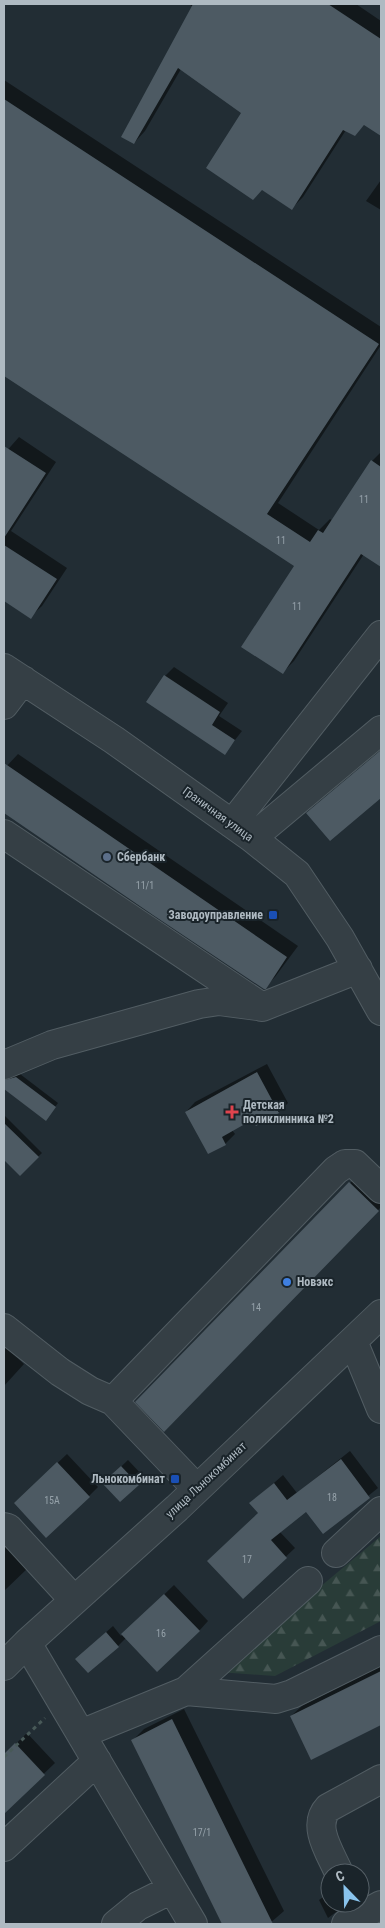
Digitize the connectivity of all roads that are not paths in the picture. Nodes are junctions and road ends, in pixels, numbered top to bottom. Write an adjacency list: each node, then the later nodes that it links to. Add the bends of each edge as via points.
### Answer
1 (381, 635): 5 (street)
2 (13, 674): 3 (street); 5 (street, Граничная улица, via 114,740)
3 (4, 705)
4 (381, 730): 5 (street)
5 (242, 831): 7 (street, Граничная улица, via 297,874)
6 (4, 834): 8 (street)
7 (358, 969): 8 (street); 9 (street, Граничная улица)
8 (262, 1007): 10 (street, via 219,1001 198,1004 52,1045)
9 (381, 1011)
10 (4, 1064)
11 (381, 1189): 15 (street, via 354,1164 345,1164 336,1170)
12 (381, 1314): 14 (street, улица Льнокомбинат)
13 (4, 1328): 15 (street, via 60,1372)
14 (353, 1341): 16 (street); 17 (street, улица Льнокомбинат)
15 (113, 1401): 17 (street)
16 (381, 1409)
17 (197, 1489): 22 (street, улица Льнокомбинат)
18 (381, 1511): 20 (street)
19 (4, 1527): 22 (street)
20 (336, 1553)
21 (308, 1580): 26 (street)
22 (74, 1600): 23 (street, улица Льнокомбинат)
23 (27, 1642): 25 (street, улица Льнокомбинат); 27 (street)
24 (381, 1650): 26 (street, via 276,1699)
25 (4, 1666)
26 (186, 1691): 27 (street)
27 (81, 1734): 28 (street)
28 (97, 1761): 30 (street); 32 (street)
29 (381, 1779): 31 (street, via 322,1813 320,1827)
30 (4, 1847)
31 (335, 1863)
32 (172, 1889): 35 (street, via 138,1906); 36 (street)
33 (381, 1905): 34 (street)
34 (351, 1915)
35 (116, 1924)
36 (193, 1924)

